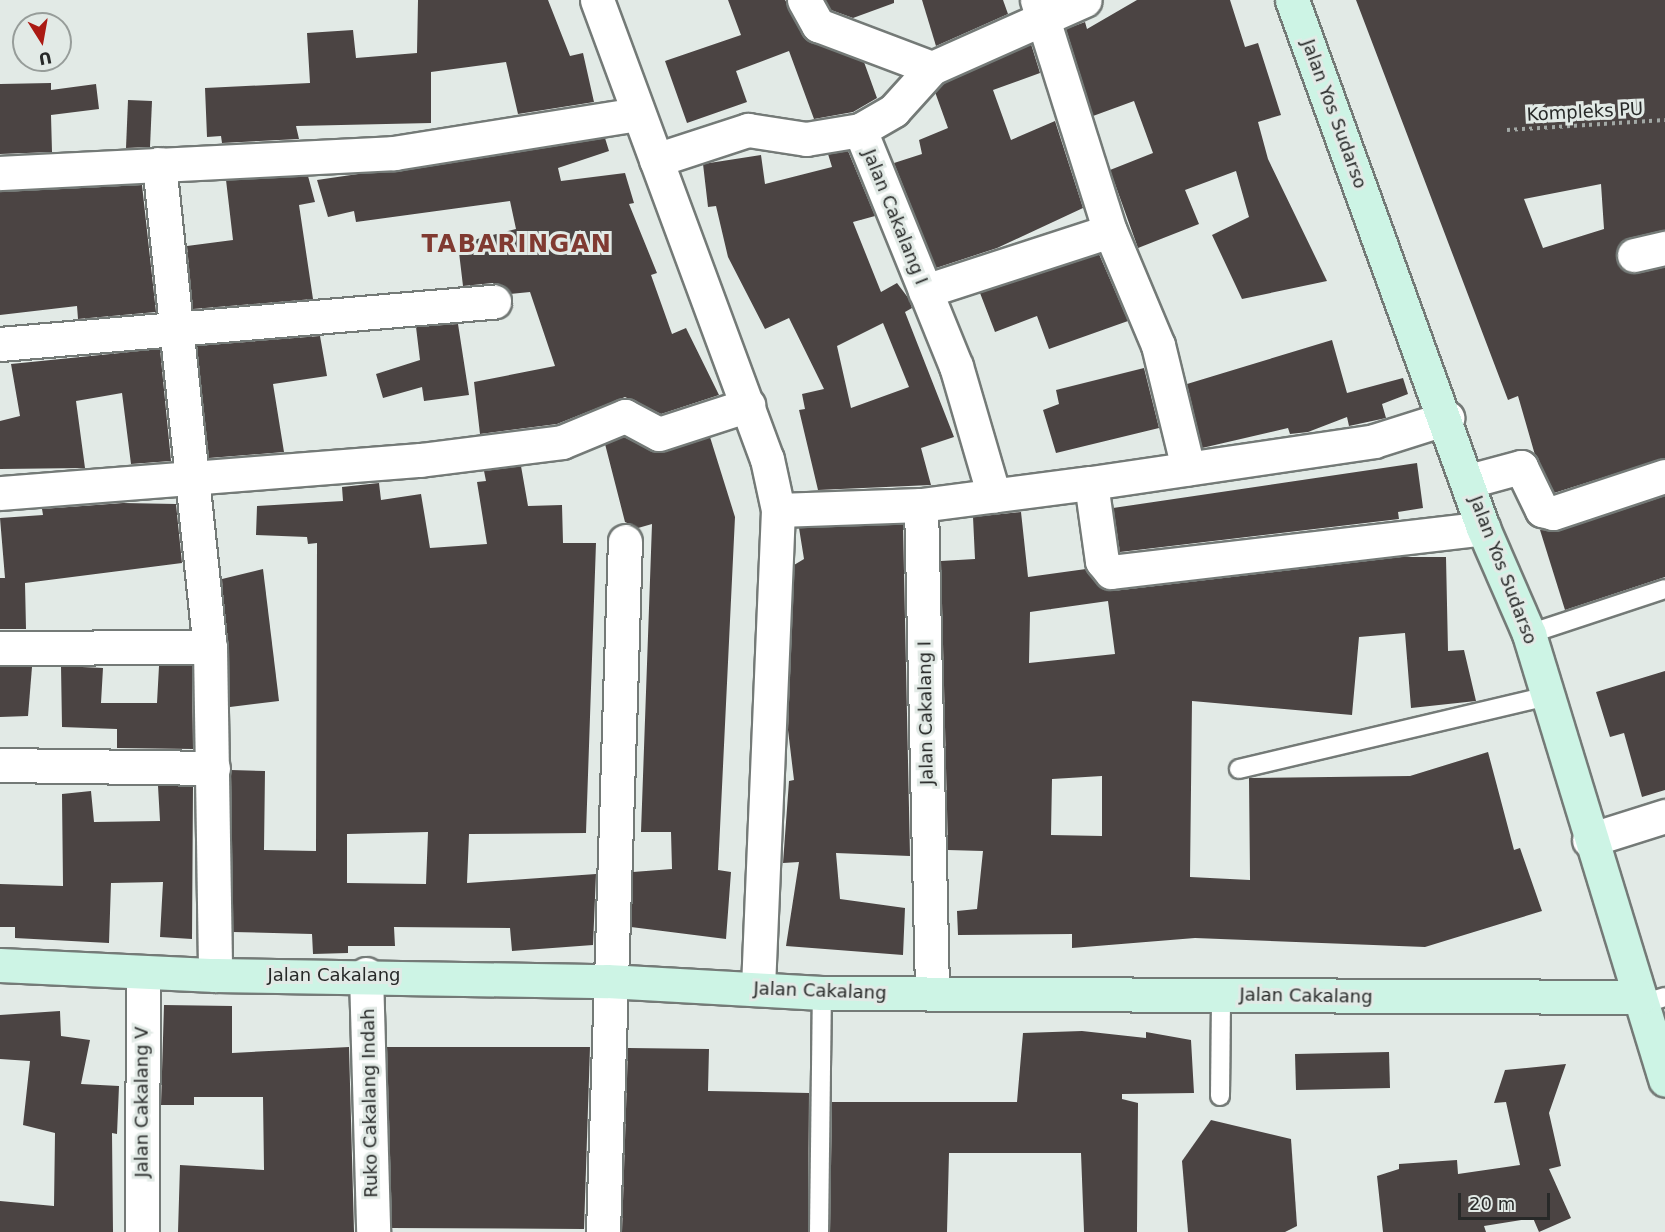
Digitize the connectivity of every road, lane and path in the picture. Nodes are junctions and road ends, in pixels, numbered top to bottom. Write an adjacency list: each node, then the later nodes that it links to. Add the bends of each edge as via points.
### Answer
1 (597, 0): 7 (street)
2 (804, 0): 6 (street, via 818,25)
3 (1084, 0): 5 (street)
4 (1292, 0): 20 (main road, Jalan Yos Sudarso)
5 (1040, 9): 6 (street); 14 (street)
6 (932, 68): 9 (street, via 894,110)
7 (637, 114): 11 (street); 12 (street, via 424,150)
8 (1665, 120): 10 (path, Kompleks PU)
9 (860, 130): 11 (street, Jalan Cakalang I, via 806,139 748,130); 15 (street, Jalan Cakalang I)
10 (1507, 130)
11 (656, 160): 19 (street)
12 (159, 164): 13 (street); 17 (street)
13 (0, 173)
14 (1110, 231): 15 (street); 21 (street, via 1158,345)
15 (926, 291): 27 (street, Jalan Cakalang I, via 956,366)
16 (494, 302): 17 (street)
17 (175, 326): 18 (street); 23 (street)
18 (0, 344)
19 (748, 405): 23 (street, via 659,434 625,416 562,442); 29 (street)
20 (1448, 418): 21 (street, via 1374,441); 24 (main road, Jalan Yos Sudarso)
21 (1188, 468): 25 (street)
22 (1665, 476): 24 (street, via 1552,513 1542,510 1521,467)
23 (190, 481): 26 (street); 34 (street)
24 (1469, 481): 30 (main road, Jalan Yos Sudarso)
25 (1091, 483): 27 (street); 30 (street, via 1102,561 1111,572)
26 (0, 493)
27 (994, 496): 28 (street)
28 (921, 506): 29 (street); 49 (street, Jalan Cakalang I)
29 (778, 510): 47 (street)
30 (1483, 528): 33 (main road, Jalan Yos Sudarso)
31 (626, 541): 46 (street)
32 (1665, 589): 33 (lane)
33 (1529, 634): 36 (main road, Jalan Yos Sudarso)
34 (210, 647): 35 (street); 38 (street)
35 (0, 648)
36 (1548, 696): 39 (lane); 41 (main road, Jalan Yos Sudarso)
37 (0, 765): 38 (street)
38 (213, 768): 45 (street)
39 (1239, 770)
40 (1665, 816): 41 (street)
41 (1589, 840): 51 (main road, Jalan Yos Sudarso)
42 (0, 965): 43 (main road, Jalan Cakalang)
43 (143, 972): 45 (main road, Jalan Cakalang); 54 (street, Jalan Cakalang V)
44 (366, 974): 45 (main road, Jalan Cakalang); 46 (main road, Jalan Cakalang); 55 (street, Ruko Cakalang Indah)
45 (215, 975)
46 (607, 981): 47 (main road, Jalan Cakalang); 56 (street)
47 (758, 988): 48 (main road, Jalan Cakalang)
48 (822, 993): 49 (main road, Jalan Cakalang); 57 (lane)
49 (932, 994): 50 (main road, Jalan Cakalang)
50 (1221, 995): 51 (main road, Jalan Cakalang); 53 (lane)
51 (1649, 1000): 52 (main road, Jalan Yos Sudarso)
52 (1665, 1080)
53 (1220, 1096)
54 (142, 1232)
55 (373, 1232)
56 (594, 1232)
57 (819, 1232)

